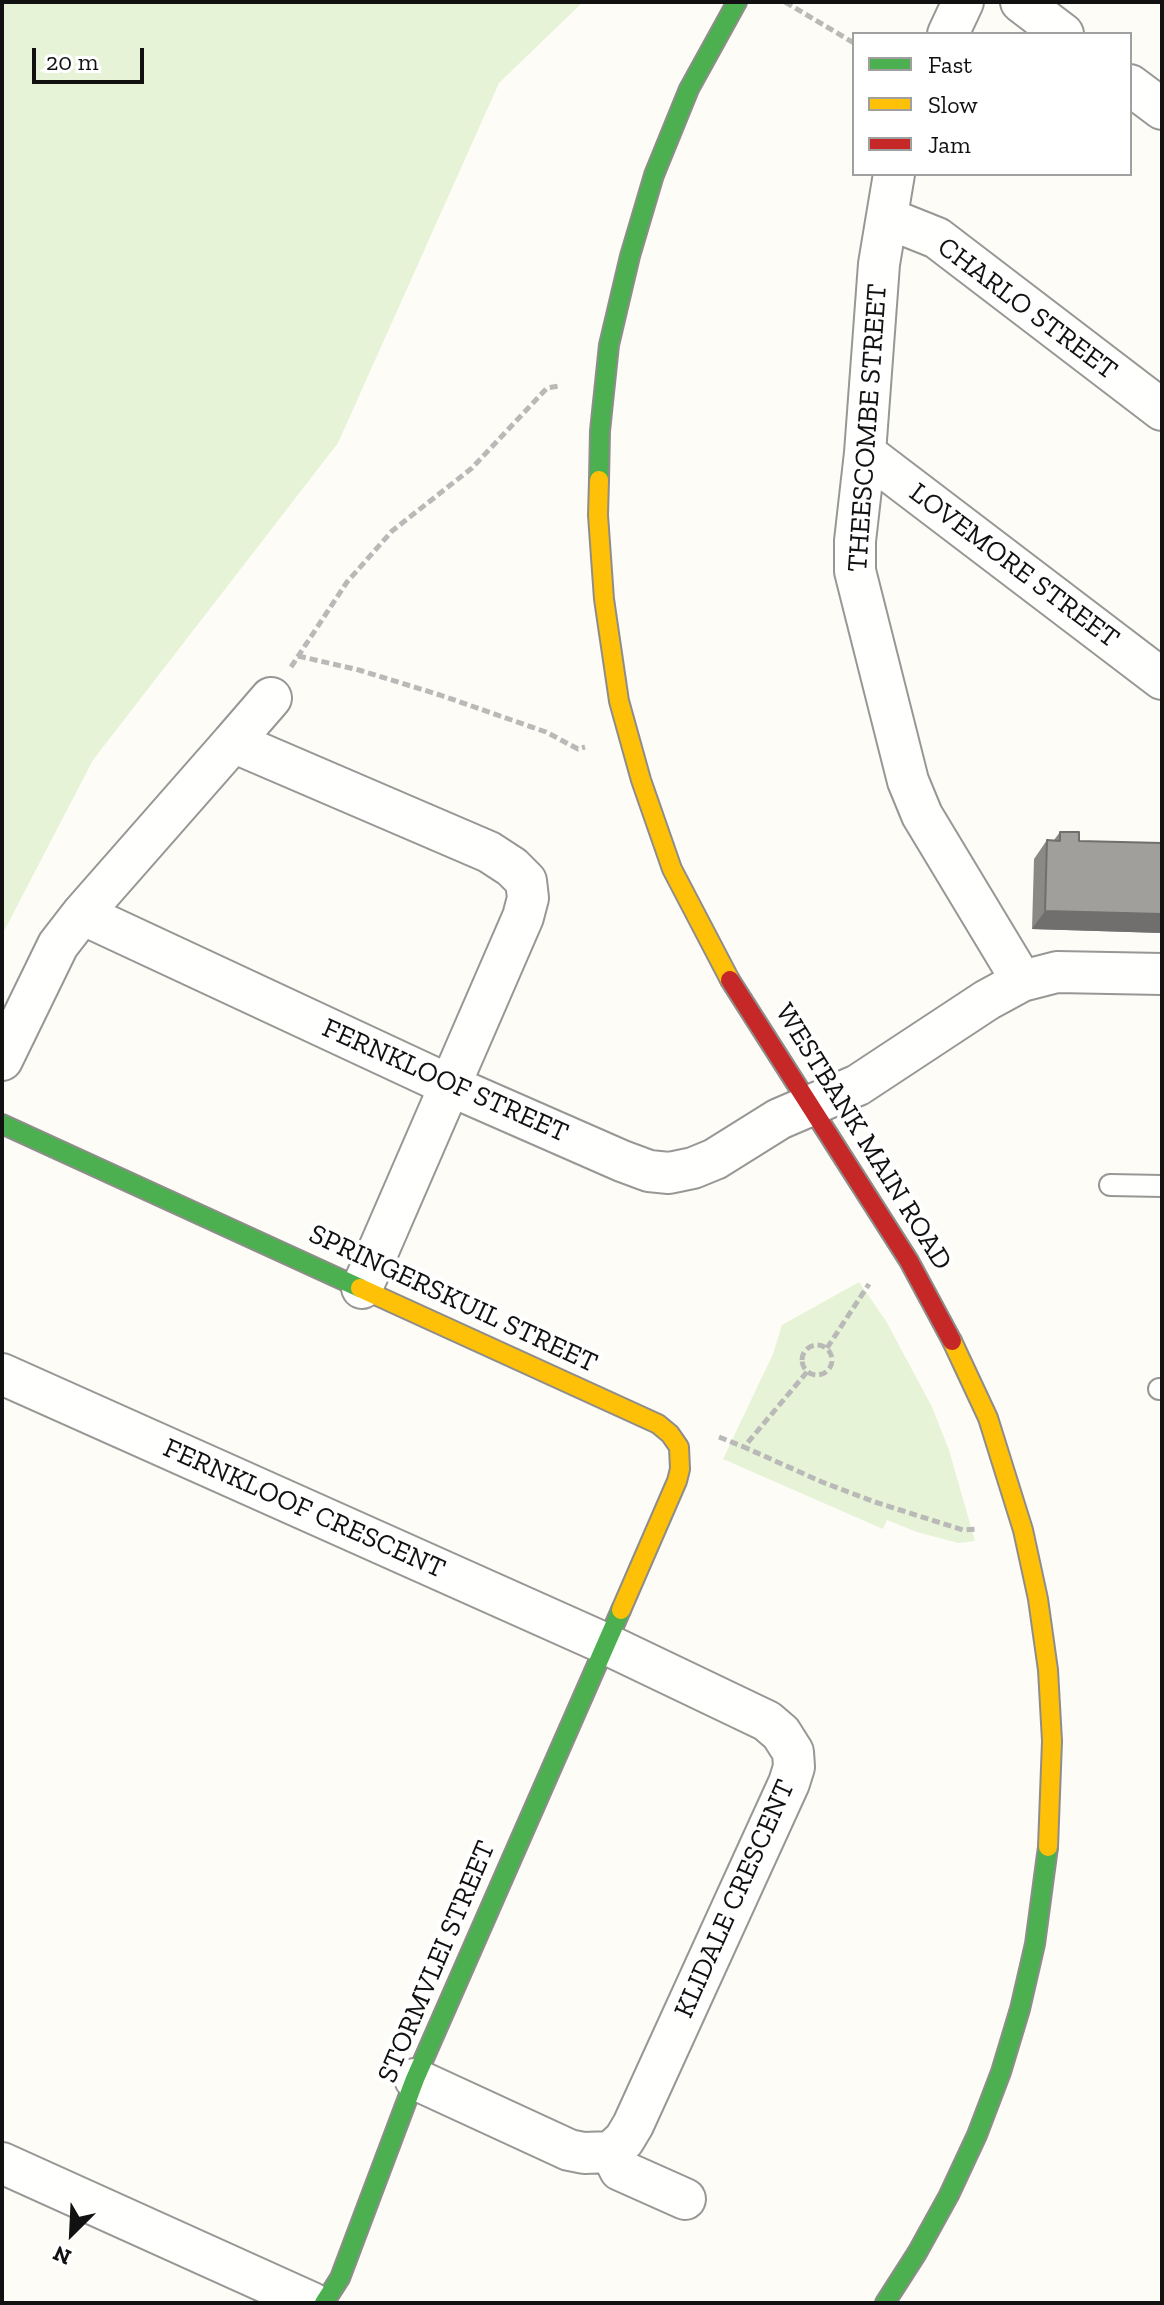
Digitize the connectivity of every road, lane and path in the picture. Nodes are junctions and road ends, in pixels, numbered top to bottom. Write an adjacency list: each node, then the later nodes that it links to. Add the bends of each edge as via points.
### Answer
1 (737, 2): 25 (street, WESTBANK MAIN ROAD, via 689,89 654,175 630,256 609,345 598,515 619,701 667,855 718,962)
2 (785, 2): 7 (path)
3 (963, 2): 5 (street)
4 (1021, 2): 6 (street)
5 (949, 32)
6 (1060, 32)
7 (852, 42)
8 (1132, 86): 9 (street)
9 (1162, 109)
10 (894, 176): 11 (street, THEESCOMBE STREET)
11 (887, 218): 13 (street, CHARLO STREET, via 937,238); 14 (street, THEESCOMBE STREET)
12 (559, 386): 15 (path, via 547,388 472,468 392,531 347,582)
13 (1162, 410)
14 (865, 453): 16 (street, LOVEMORE STREET); 22 (street, THEESCOMBE STREET, via 855,571 908,781 922,815)
15 (298, 656): 17 (path); 19 (path, via 440,695 546,732 578,749)
16 (1162, 679)
17 (271, 698): 18 (street)
18 (233, 742): 20 (street); 24 (street, via 489,852 526,881 523,917)
19 (585, 747)
20 (82, 914): 23 (street, via 51,957); 24 (street, FERNKLOOF STREET)
21 (1162, 974): 22 (street, FERNKLOOF STREET, via 1057,972)
22 (1022, 981): 25 (street, FERNKLOOF STREET, via 858,1085)
23 (2, 1060)
24 (451, 1086): 25 (street, FERNKLOOF STREET, via 622,1161 669,1173 715,1159); 30 (street)
25 (810, 1106): 42 (street, WESTBANK MAIN ROAD, via 931,1298 988,1418 1023,1530 1048,1670 1051,1812 1035,1944 1020,2009 977,2135 949,2195)
26 (2, 1124): 30 (street, SPRINGERSKUIL STREET)
27 (1110, 1185): 28 (lane)
28 (1162, 1186)
29 (869, 1284): 31 (path)
30 (362, 1288): 35 (street, SPRINGERSKUIL STREET, via 658,1424 679,1447 677,1481)
31 (827, 1348): 32 (path, via 809,1346 802,1354); 32 (path, via 832,1366 816,1376)
32 (807, 1372): 34 (path, via 744,1447 875,1502 963,1530)
33 (2, 1374): 35 (street, FERNKLOOF CRESCENT)
34 (977, 1529)
35 (606, 1644): 36 (street, STORMVLEI STREET); 37 (street, KLIDALE CRESCENT, via 767,1721 793,1752 794,1767 633,2125)
36 (415, 2079): 37 (street, via 569,2150); 41 (street, STORMVLEI STREET, via 340,2278)
37 (611, 2152): 39 (street, via 620,2170)
38 (2, 2163): 40 (street)
39 (685, 2199)
40 (312, 2303)
41 (324, 2303)
42 (885, 2303)

